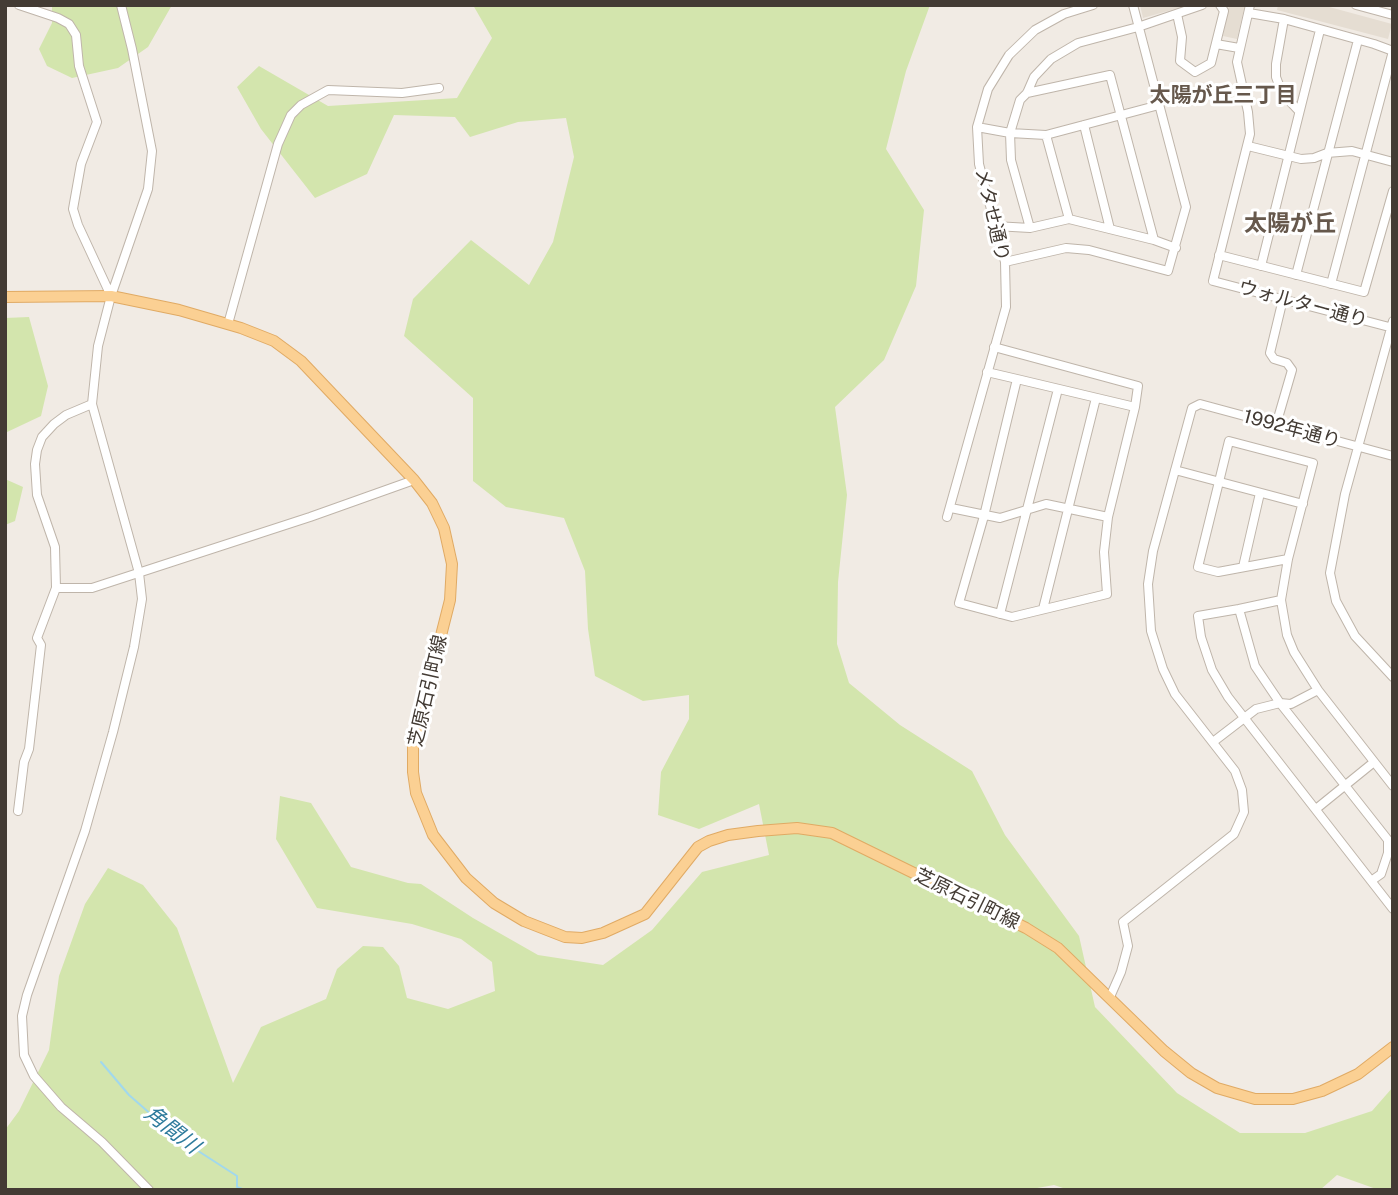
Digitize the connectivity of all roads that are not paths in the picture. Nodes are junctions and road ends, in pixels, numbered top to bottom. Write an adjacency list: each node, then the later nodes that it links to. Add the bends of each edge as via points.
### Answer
1 (19, 5): 44 (street, via 58,18 76,34 79,66 97,122 73,209)
2 (121, 5): 44 (street, via 152,151 148,189)
3 (1093, 5): 24 (street, メタせ通り, via 1063,14 1035,30 1009,55 988,89)
4 (1133, 5): 12 (street)
5 (1202, 5): 10 (street)
6 (1220, 5): 15 (street, via 1224,11)
7 (1356, 5): 9 (street)
8 (1249, 9): 11 (street); 16 (street)
9 (1391, 12)
10 (1177, 14): 12 (street); 15 (street, via 1182,37 1180,61 1195,72 1211,63)
11 (1284, 19): 13 (street); 21 (street, via 1276,77 1282,93)
12 (1138, 27): 19 (street, via 1078,43 1051,59 1034,77); 20 (street)
13 (1320, 30): 14 (street); 21 (street)
14 (1358, 40): 17 (street); 28 (street)
15 (1216, 44): 16 (street)
16 (1239, 48): 27 (street)
17 (1393, 51): 29 (street)
18 (439, 88): 47 (street, via 402,93 328,90 291,115 278,144)
19 (1027, 93): 22 (street, via 1110,75); 25 (street, via 1020,100)
20 (1159, 105): 22 (street); 38 (street, via 1186,207)
21 (1298, 110): 30 (street)
22 (1119, 114): 23 (street); 37 (street)
23 (1084, 125): 26 (street); 36 (street)
24 (977, 127): 25 (street); 34 (street, メタせ通り, via 979,164)
25 (1010, 133): 26 (street); 35 (street, via 1011,160)
26 (1046, 135): 33 (street)
27 (1248, 146): 30 (street); 39 (street)
28 (1328, 153): 29 (street); 30 (street, via 1301,159); 42 (street)
29 (1366, 154): 31 (street); 43 (street)
30 (1286, 156): 41 (street)
31 (1393, 162)
32 (1393, 191): 43 (street, via 1364,292)
33 (1069, 219): 35 (street); 36 (street)
34 (995, 226): 35 (street); 40 (street, メタせ通り)
35 (1030, 228)
36 (1110, 229): 37 (street)
37 (1154, 240): 38 (street)
38 (1176, 248): 40 (street, via 1168,271 1066,248)
39 (1219, 255): 41 (street); 46 (street, ウォルター通り, via 1213,281)
40 (1005, 262): 49 (street, メタせ通り, via 1006,307)
41 (1261, 266): 42 (street)
42 (1296, 275): 43 (street)
43 (1331, 284)
44 (111, 296): 45 (main road, 芝原石引町線); 47 (main road, 芝原石引町線); 54 (street, via 98,346)
45 (5, 297)
46 (1283, 299): 48 (street, ウォルター通り); 56 (street, via 1270,353 1292,370)
47 (228, 324): 60 (main road, 芝原石引町線, via 274,341 301,361)
48 (1392, 325): 57 (street)
49 (995, 346): 50 (street, メタせ通り); 55 (street, via 1138,386)
50 (987, 372): 51 (street); 66 (street, メタせ通り, via 949,512)
51 (1017, 379): 52 (street); 66 (street)
52 (1058, 389): 53 (street); 65 (street)
53 (1096, 398): 55 (street); 64 (street)
54 (92, 404): 70 (street); 71 (street, via 54,424 37,450 37,495 55,547)
55 (1135, 407): 67 (street)
56 (1276, 425): 57 (street, 1992年通り); 59 (street, 1992年通り, via 1200,404 1192,408)
57 (1359, 447): 58 (street, 1992年通り); 76 (street, via 1345,494 1331,580 1336,601 1355,636)
58 (1393, 456)
59 (1175, 470): 61 (street); 80 (street, via 1148,584 1151,631 1175,694)
60 (414, 480): 70 (street); 88 (main road, 芝原石引町線, via 444,528 452,564 450,600 413,746 416,793 433,835 466,878 494,903 543,929 582,938 645,914 698,848 709,841 797,828 832,833 1026,928 1058,948)
61 (1219, 482): 62 (street); 63 (street, via 1229,441 1313,463); 69 (street, via 1198,567 1218,572)
62 (1260, 493): 63 (street); 69 (street)
63 (1303, 504): 68 (street)
64 (1068, 509): 65 (street, via 1046,504); 67 (street); 73 (street)
65 (1027, 510): 66 (street, via 1000,518); 75 (street)
66 (984, 516): 75 (street, via 959,603)
67 (1108, 517): 73 (street, via 1104,552 1107,594)
68 (1288, 559): 69 (street); 72 (street)
69 (1243, 567)
70 (139, 573): 71 (street, via 92,588); 90 (street, via 142,599 113,732 85,831 22,1016 24,1055 34,1076)
71 (55, 588): 85 (street, via 37,638 41,645)
72 (1280, 600): 74 (street); 77 (street, via 1294,653)
73 (1043, 609): 75 (street, via 1012,617)
74 (1239, 609): 78 (street, via 1255,666); 79 (street, via 1198,616 1212,670)
75 (1000, 614)
76 (1393, 677)
77 (1318, 690): 78 (street, via 1291,704); 81 (street)
78 (1280, 703): 79 (street, via 1256,709); 82 (street)
79 (1245, 718): 80 (street); 84 (street)
80 (1213, 742): 88 (street, via 1235,771 1244,812 1234,834 1123,922 1128,946)
81 (1374, 762): 82 (street); 83 (street)
82 (1345, 785): 84 (street); 86 (street, via 1388,839 1381,874)
83 (1393, 786)
84 (1316, 809): 86 (street)
85 (18, 811)
86 (1371, 881): 87 (street)
87 (1393, 909)
88 (1110, 996): 89 (main road, 芝原石引町線, via 1191,1073 1217,1088 1255,1098 1293,1099 1322,1091 1358,1074)
89 (1393, 1047)
90 (149, 1190)

